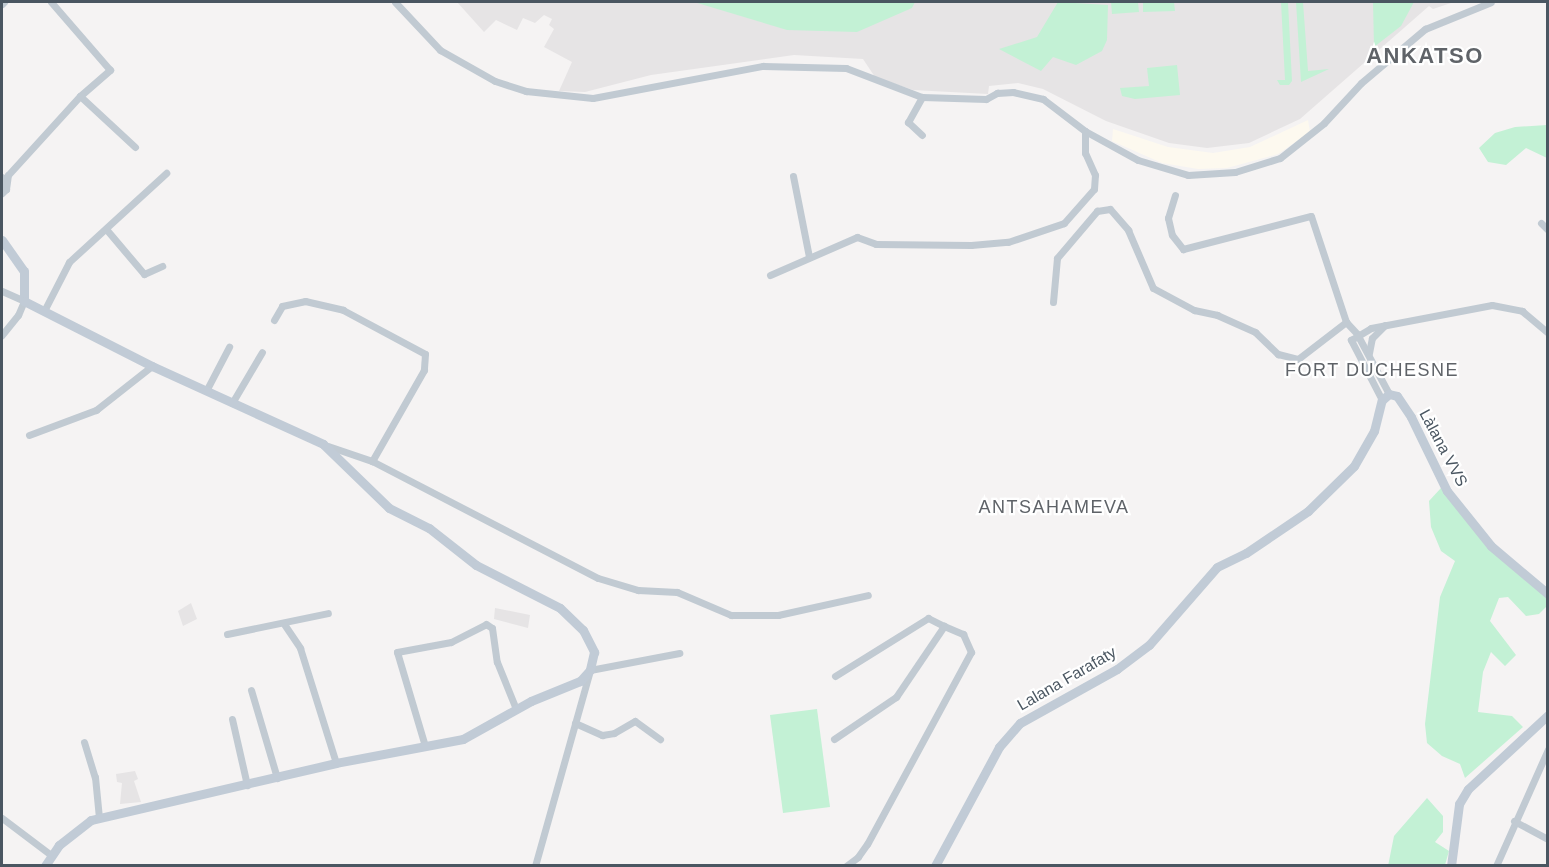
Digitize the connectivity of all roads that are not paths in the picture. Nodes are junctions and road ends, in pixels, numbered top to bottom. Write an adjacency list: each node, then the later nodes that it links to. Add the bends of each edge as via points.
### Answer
1 (51, 2): 4 (street, via 110,70)
2 (395, 2): 5 (street, via 441,50 495,81 526,91 593,98 763,66 796,64 846,68)
3 (1491, 2): 6 (street, via 1425,29 1361,83 1324,123 1280,158 1235,172 1188,175 1138,160)
4 (80, 96): 8 (street); 12 (street, via 8,175)
5 (922, 98): 6 (street, via 986,99 997,93 1013,92 1043,99); 7 (street, via 908,122)
6 (1085, 131): 18 (street, via 1085,153 1095,175 1094,189 1064,223 1008,242 971,245 876,244 857,237)
7 (922, 135)
8 (135, 147)
9 (166, 173): 15 (street)
10 (793, 176): 18 (street)
11 (2, 177): 12 (street)
12 (4, 191)
13 (1175, 195): 26 (street, via 1168,218 1172,235 1183,249 1311,216)
14 (1541, 223): 16 (street)
15 (106, 228): 19 (street, via 144,274); 24 (street, via 69,262)
16 (1548, 230)
17 (2, 240): 22 (street, via 24,271)
18 (809, 257): 20 (street)
19 (162, 266)
20 (770, 274)
21 (2, 291): 22 (street)
22 (24, 301): 24 (street); 30 (street)
23 (1053, 302): 26 (street, via 1057,258 1097,211 1110,209 1128,230 1153,288 1194,310 1218,315 1255,332 1278,354 1298,359)
24 (45, 309): 34 (street)
25 (274, 320): 40 (street, via 282,306 305,301 343,310 425,354 424,370)
26 (1346, 322): 29 (street)
27 (1387, 324): 28 (street, via 1492,304 1522,310); 29 (street); 33 (street, via 1370,342)
28 (1548, 333)
29 (1358, 334): 33 (street); 36 (street, via 1350,340)
30 (2, 335)
31 (229, 347): 35 (street)
32 (262, 352): 37 (street)
33 (1370, 357): 36 (street)
34 (152, 366): 35 (street); 38 (street, via 96,410)
35 (206, 391): 37 (street)
36 (1385, 397): 41 (street, Làlana VVS, via 1397,396 1447,492 1491,546); 71 (street, Lalana Farafaty, via 1374,431 1354,466 1308,512 1246,553 1217,567 1149,645 1117,669 1020,723 999,747)
37 (232, 403): 39 (street)
38 (29, 435)
39 (323, 444): 40 (street); 48 (street, via 389,508 429,528 476,565 541,595 567,614 592,646)
40 (372, 461): 42 (street, via 598,578 638,590 677,592 730,615 778,615)
41 (1548, 594)
42 (868, 595)
43 (328, 613): 44 (street, via 311,614)
44 (285, 624): 46 (street); 60 (street, via 300,648)
45 (945, 626): 49 (street, via 928,618); 56 (street, via 896,697); 70 (street, via 963,634 971,652 867,844)
46 (227, 634)
47 (679, 652): 48 (street)
48 (590, 670): 51 (street, via 580,681); 54 (street)
49 (835, 676)
50 (251, 690): 61 (street)
51 (516, 709): 58 (street, via 464,740); 58 (street, via 497,662 492,628 486,624 451,642 397,652)
52 (1548, 715): 72 (street, via 1468,789 1458,811)
53 (232, 719): 62 (street)
54 (575, 723): 55 (street, via 602,735 635,721); 69 (street)
55 (660, 739)
56 (834, 739)
57 (84, 742): 64 (street, via 95,777)
58 (425, 746): 60 (street)
59 (1548, 749): 65 (street)
60 (336, 763): 61 (street)
61 (277, 778): 62 (street)
62 (247, 785): 64 (street)
63 (2, 818): 67 (street)
64 (99, 818): 67 (street, via 80,827)
65 (1514, 821): 66 (street); 73 (street)
66 (1548, 839)
67 (51, 855): 68 (street)
68 (46, 865)
69 (535, 866)
70 (846, 866)
71 (935, 866)
72 (1451, 866)
73 (1497, 866)

